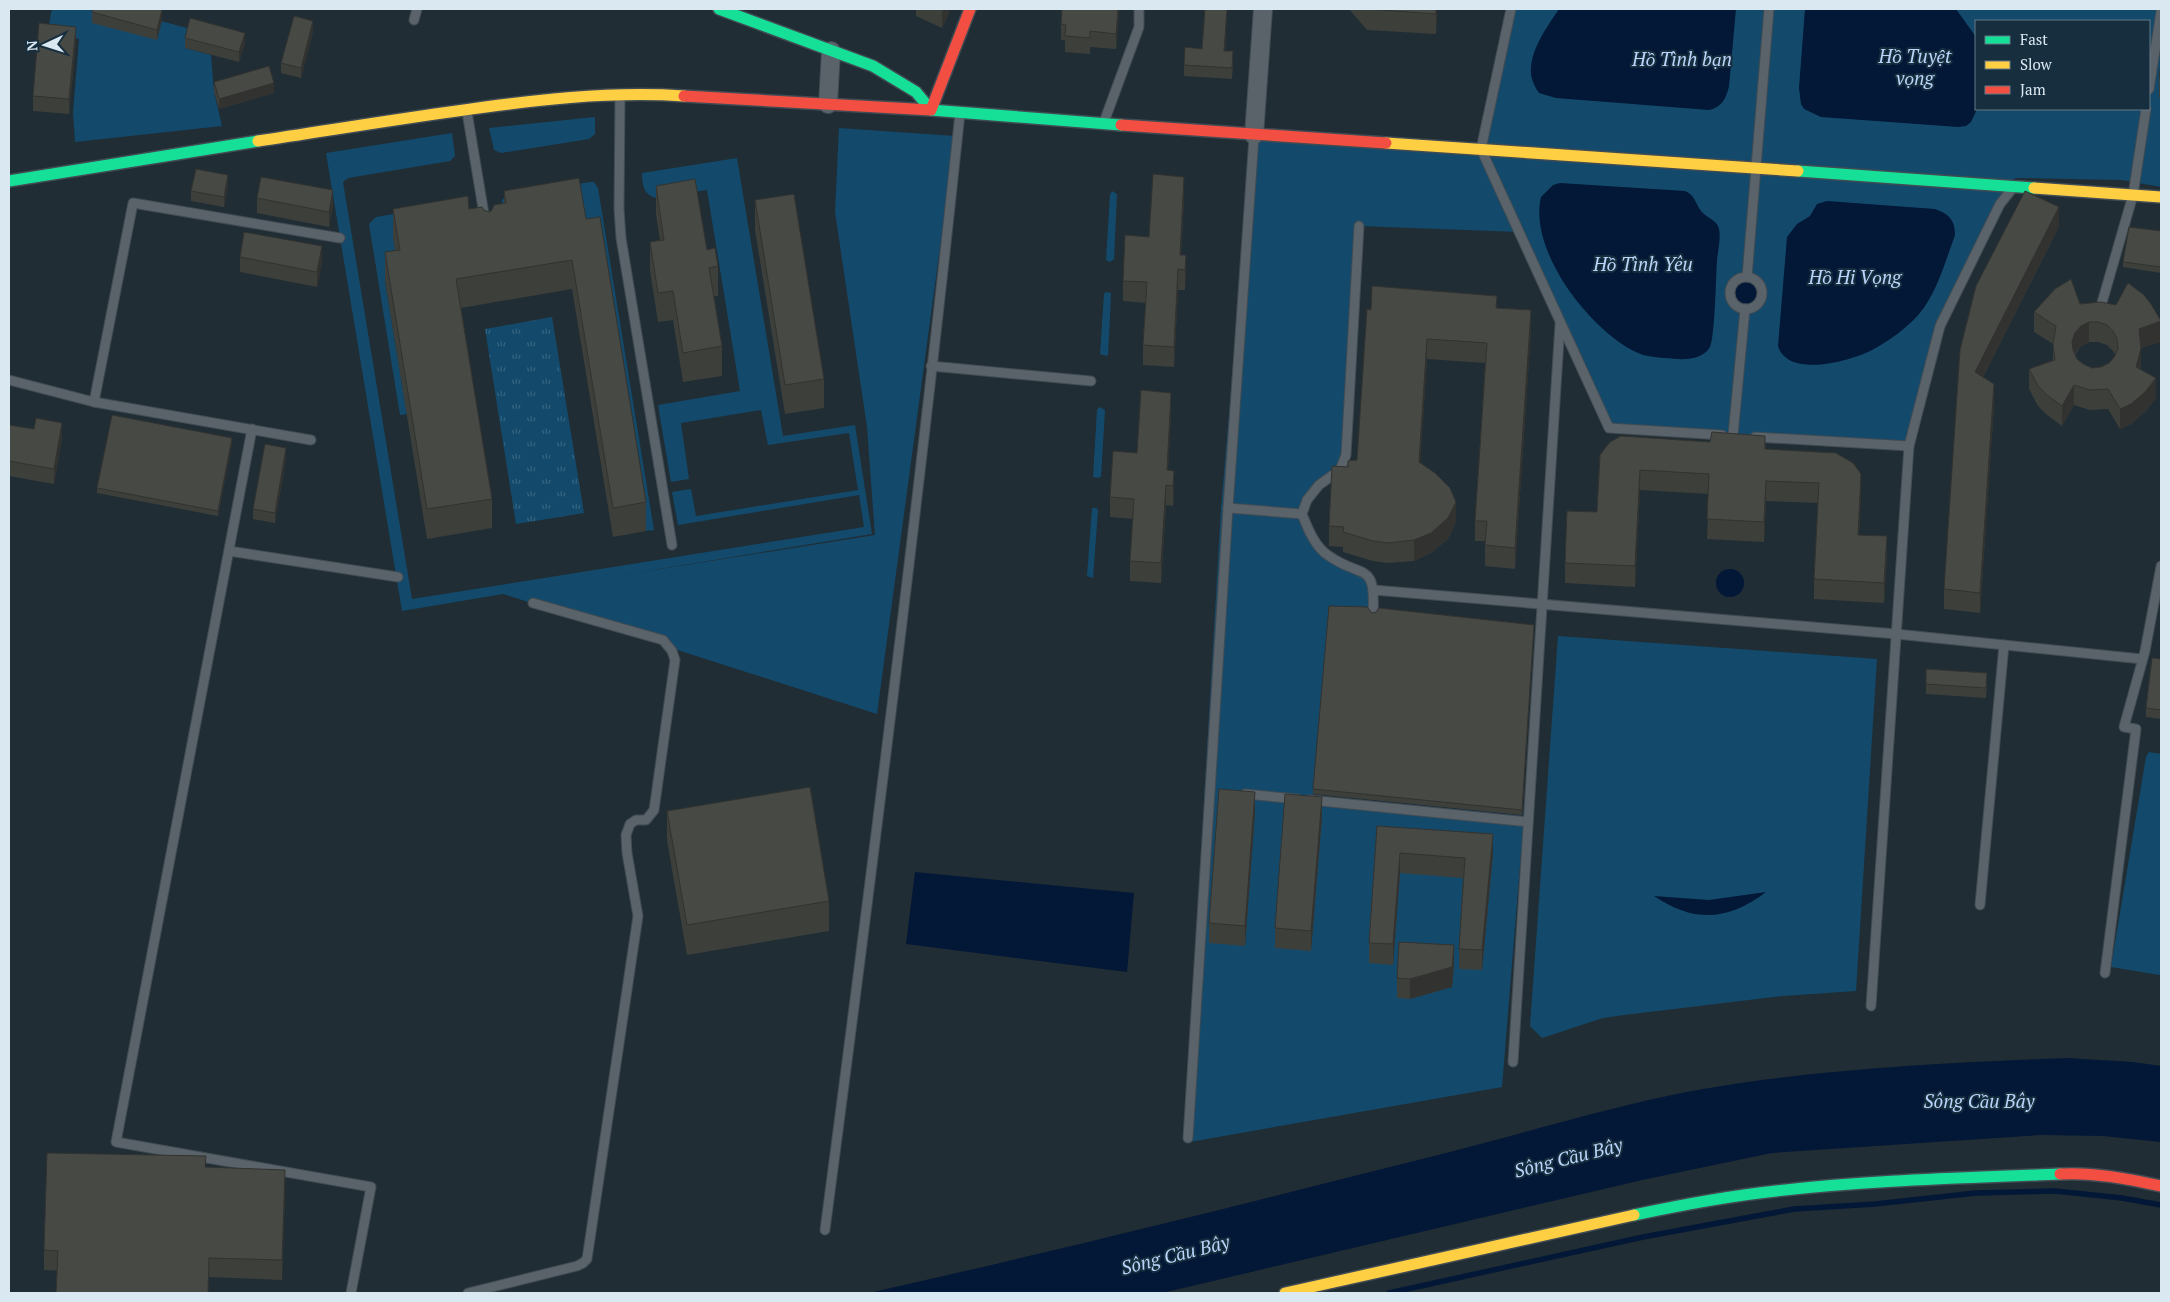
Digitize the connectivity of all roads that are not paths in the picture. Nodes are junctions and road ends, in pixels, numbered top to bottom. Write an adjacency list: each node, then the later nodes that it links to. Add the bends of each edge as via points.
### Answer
1 (417, 9): 9 (lane)
2 (719, 9): 10 (street)
3 (970, 9): 15 (street)
4 (1139, 9): 18 (lane, via 1138,27)
5 (1263, 9): 19 (street)
6 (1511, 9): 20 (lane)
7 (1769, 9): 21 (lane)
8 (2161, 12): 11 (lane)
9 (414, 20)
10 (831, 51): 13 (street); 15 (street, via 896,78 916,92)
11 (2150, 83)
12 (620, 94): 13 (street); 14 (street); 43 (lane, via 621,238)
13 (828, 104): 15 (street)
14 (467, 109): 22 (street); 26 (lane)
15 (932, 110): 17 (street)
16 (2146, 110): 24 (lane)
17 (960, 112): 18 (street); 33 (lane)
18 (1104, 122): 19 (street)
19 (1254, 135): 20 (street); 41 (lane)
20 (1481, 149): 21 (street); 32 (lane)
21 (1756, 168): 23 (street); 29 (lane)
22 (9, 181)
23 (2014, 187): 24 (street); 40 (lane, via 2000,204 1940,326)
24 (2133, 195): 25 (street); 31 (lane)
25 (2161, 197)
26 (486, 226)
27 (1359, 226): 42 (lane, via 1346,455 1340,470 1319,485 1307,500)
28 (340, 238): 36 (lane, via 133,203)
29 (1747, 277): 30 (lane, via 1735,281 1730,292 1734,304); 30 (lane, via 1758,282 1762,294 1757,306)
30 (1745, 309): 38 (lane)
31 (2097, 318)
32 (1561, 322): 38 (lane, via 1609,428); 49 (lane)
33 (931, 366): 35 (lane); 64 (lane, via 867,910)
34 (9, 380): 36 (lane)
35 (1091, 381)
36 (94, 402): 37 (lane)
37 (252, 429): 39 (lane); 44 (lane)
38 (1733, 435): 40 (lane)
39 (311, 440)
40 (1909, 446): 51 (lane)
41 (1228, 508): 42 (lane); 54 (lane)
42 (1302, 514): 47 (lane, via 1320,548 1328,556 1364,573 1372,580)
43 (672, 545)
44 (229, 551): 46 (lane); 65 (lane, via 116,1142 371,1187)
45 (2161, 566): 53 (lane)
46 (398, 577)
47 (1374, 590): 49 (lane); 50 (lane)
48 (533, 603): 66 (lane, via 663,640 675,660 654,810 646,820 630,824 626,835 638,916 587,1259 577,1266)
49 (1542, 604): 51 (lane); 57 (lane)
50 (1373, 612)
51 (1896, 634): 52 (lane); 60 (lane)
52 (2004, 645): 53 (lane); 58 (lane)
53 (2142, 659): 59 (lane, via 2124,727 2136,729)
54 (1210, 790): 55 (lane); 62 (lane)
55 (1220, 791)
56 (1240, 793): 57 (lane)
57 (1528, 822): 61 (lane)
58 (1980, 905)
59 (2105, 973)
60 (1871, 1006)
61 (1513, 1062)
62 (1188, 1138)
63 (2161, 1186): 67 (street, via 2074,1173 1776,1190 1582,1226)
64 (825, 1230)
65 (351, 1293)
66 (468, 1293)
67 (1286, 1293)

